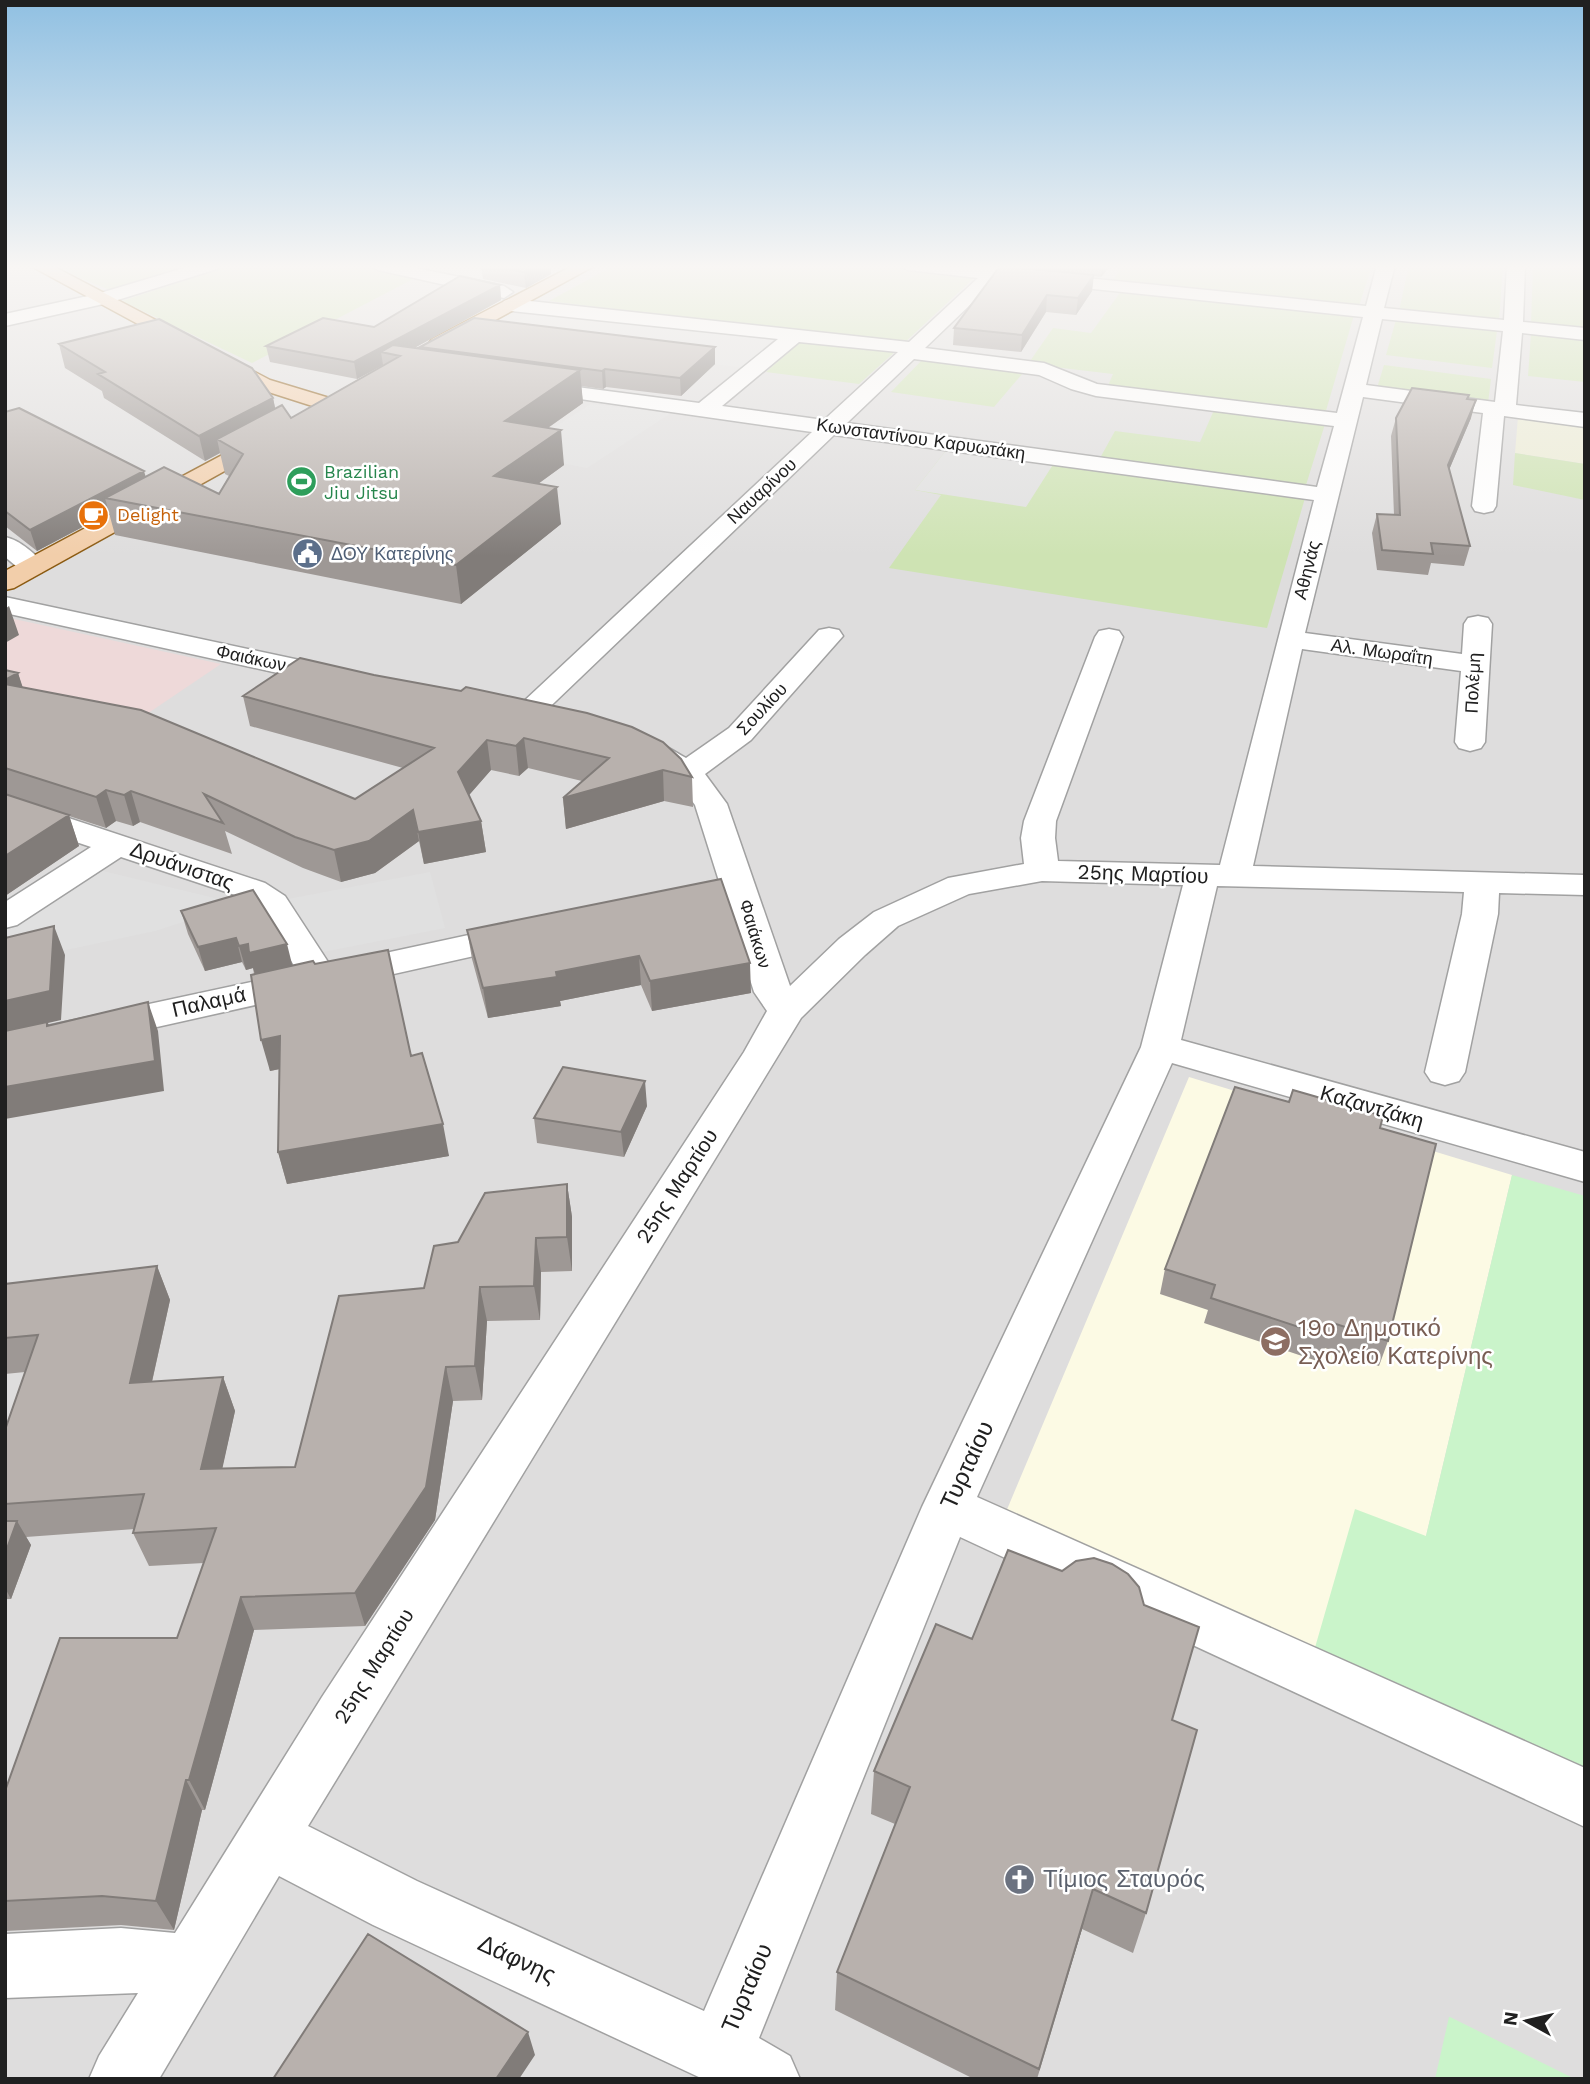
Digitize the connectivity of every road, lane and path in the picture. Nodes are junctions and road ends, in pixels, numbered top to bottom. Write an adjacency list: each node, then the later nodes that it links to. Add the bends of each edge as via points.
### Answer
1 (222, 362): 7 (main road)
2 (768, 362): 11 (street)
3 (899, 362): 15 (street, Ναυαρίνου)
4 (997, 362): 13 (street, via 1044,369 1097,390)
5 (1362, 362): 9 (street, Αθηνάς)
6 (1507, 362): 10 (street)
7 (263, 384): 14 (main road, via 281,405); 14 (main road, via 337,394)
8 (508, 384): 11 (street, Κωνσταντίνου Καρυωτάκη)
9 (1355, 390): 10 (street); 13 (street, Αθηνάς)
10 (1500, 409): 12 (street); 17 (street)
11 (704, 410): 15 (street, Κωνσταντίνου Καρυωτάκη)
12 (1585, 420)
13 (1346, 421): 16 (street, Αθηνάς)
14 (287, 422): 19 (main road, via 258,443)
15 (830, 427): 16 (street, Κωνσταντίνου Καρυωτάκη); 28 (street, Ναυαρίνου, via 509,714)
16 (1327, 495): 25 (street, Αθηνάς)
17 (1484, 506)
18 (5, 544): 19 (street)
19 (33, 567): 20 (main road)
20 (5, 582)
21 (5, 606): 27 (street, Φαιάκων)
22 (1478, 624): 26 (street, Πολέμη)
23 (829, 636): 31 (street, Σουλίου, via 740,734)
24 (1109, 637): 34 (street, via 1040,821)
25 (1290, 639): 26 (street, Αλ. Μωραΐτη); 35 (street, Αθηνάς)
26 (1474, 664): 30 (street, Πολέμη)
27 (359, 682)
28 (560, 725)
29 (623, 741): 31 (street, Φαιάκων)
30 (1470, 742)
31 (687, 772): 38 (street, Φαιάκων, via 711,804)
32 (5, 807): 33 (street, Δρυάνιστας)
33 (118, 844): 40 (street); 42 (street, Δρυάνιστας, via 253,890 273,903)
34 (1042, 871): 35 (street, 25ης Μαρτίου); 43 (street, 25ης Μαρτίου, via 960,885 886,919)
35 (1218, 876): 36 (street, 25ης Μαρτίου); 44 (street, Τυρταίου)
36 (1482, 882): 37 (street, 25ης Μαρτίου); 46 (street, via 1480,914)
37 (1585, 885)
38 (741, 889): 39 (street); 43 (street, Φαιάκων, via 773,992)
39 (702, 897)
40 (5, 918)
41 (557, 927): 42 (street, Παλαμά)
42 (319, 977): 45 (street, Παλαμά)
43 (786, 1011): 50 (street, 25ης Μαρτίου)
44 (1160, 1047): 47 (street, Καζαντζάκη); 48 (street, Τυρταίου)
45 (5, 1048)
46 (1445, 1072)
47 (1585, 1167)
48 (947, 1507): 49 (street); 53 (street, Τυρταίου)
49 (1585, 1798)
50 (268, 1838): 52 (street, 25ης Μαρτίου); 53 (street, Δάφνης, via 395,1903)
51 (5, 1966): 52 (street, via 121,1960)
52 (189, 1966): 54 (street, 25ης Μαρτίου)
53 (743, 2066)
54 (122, 2079)

